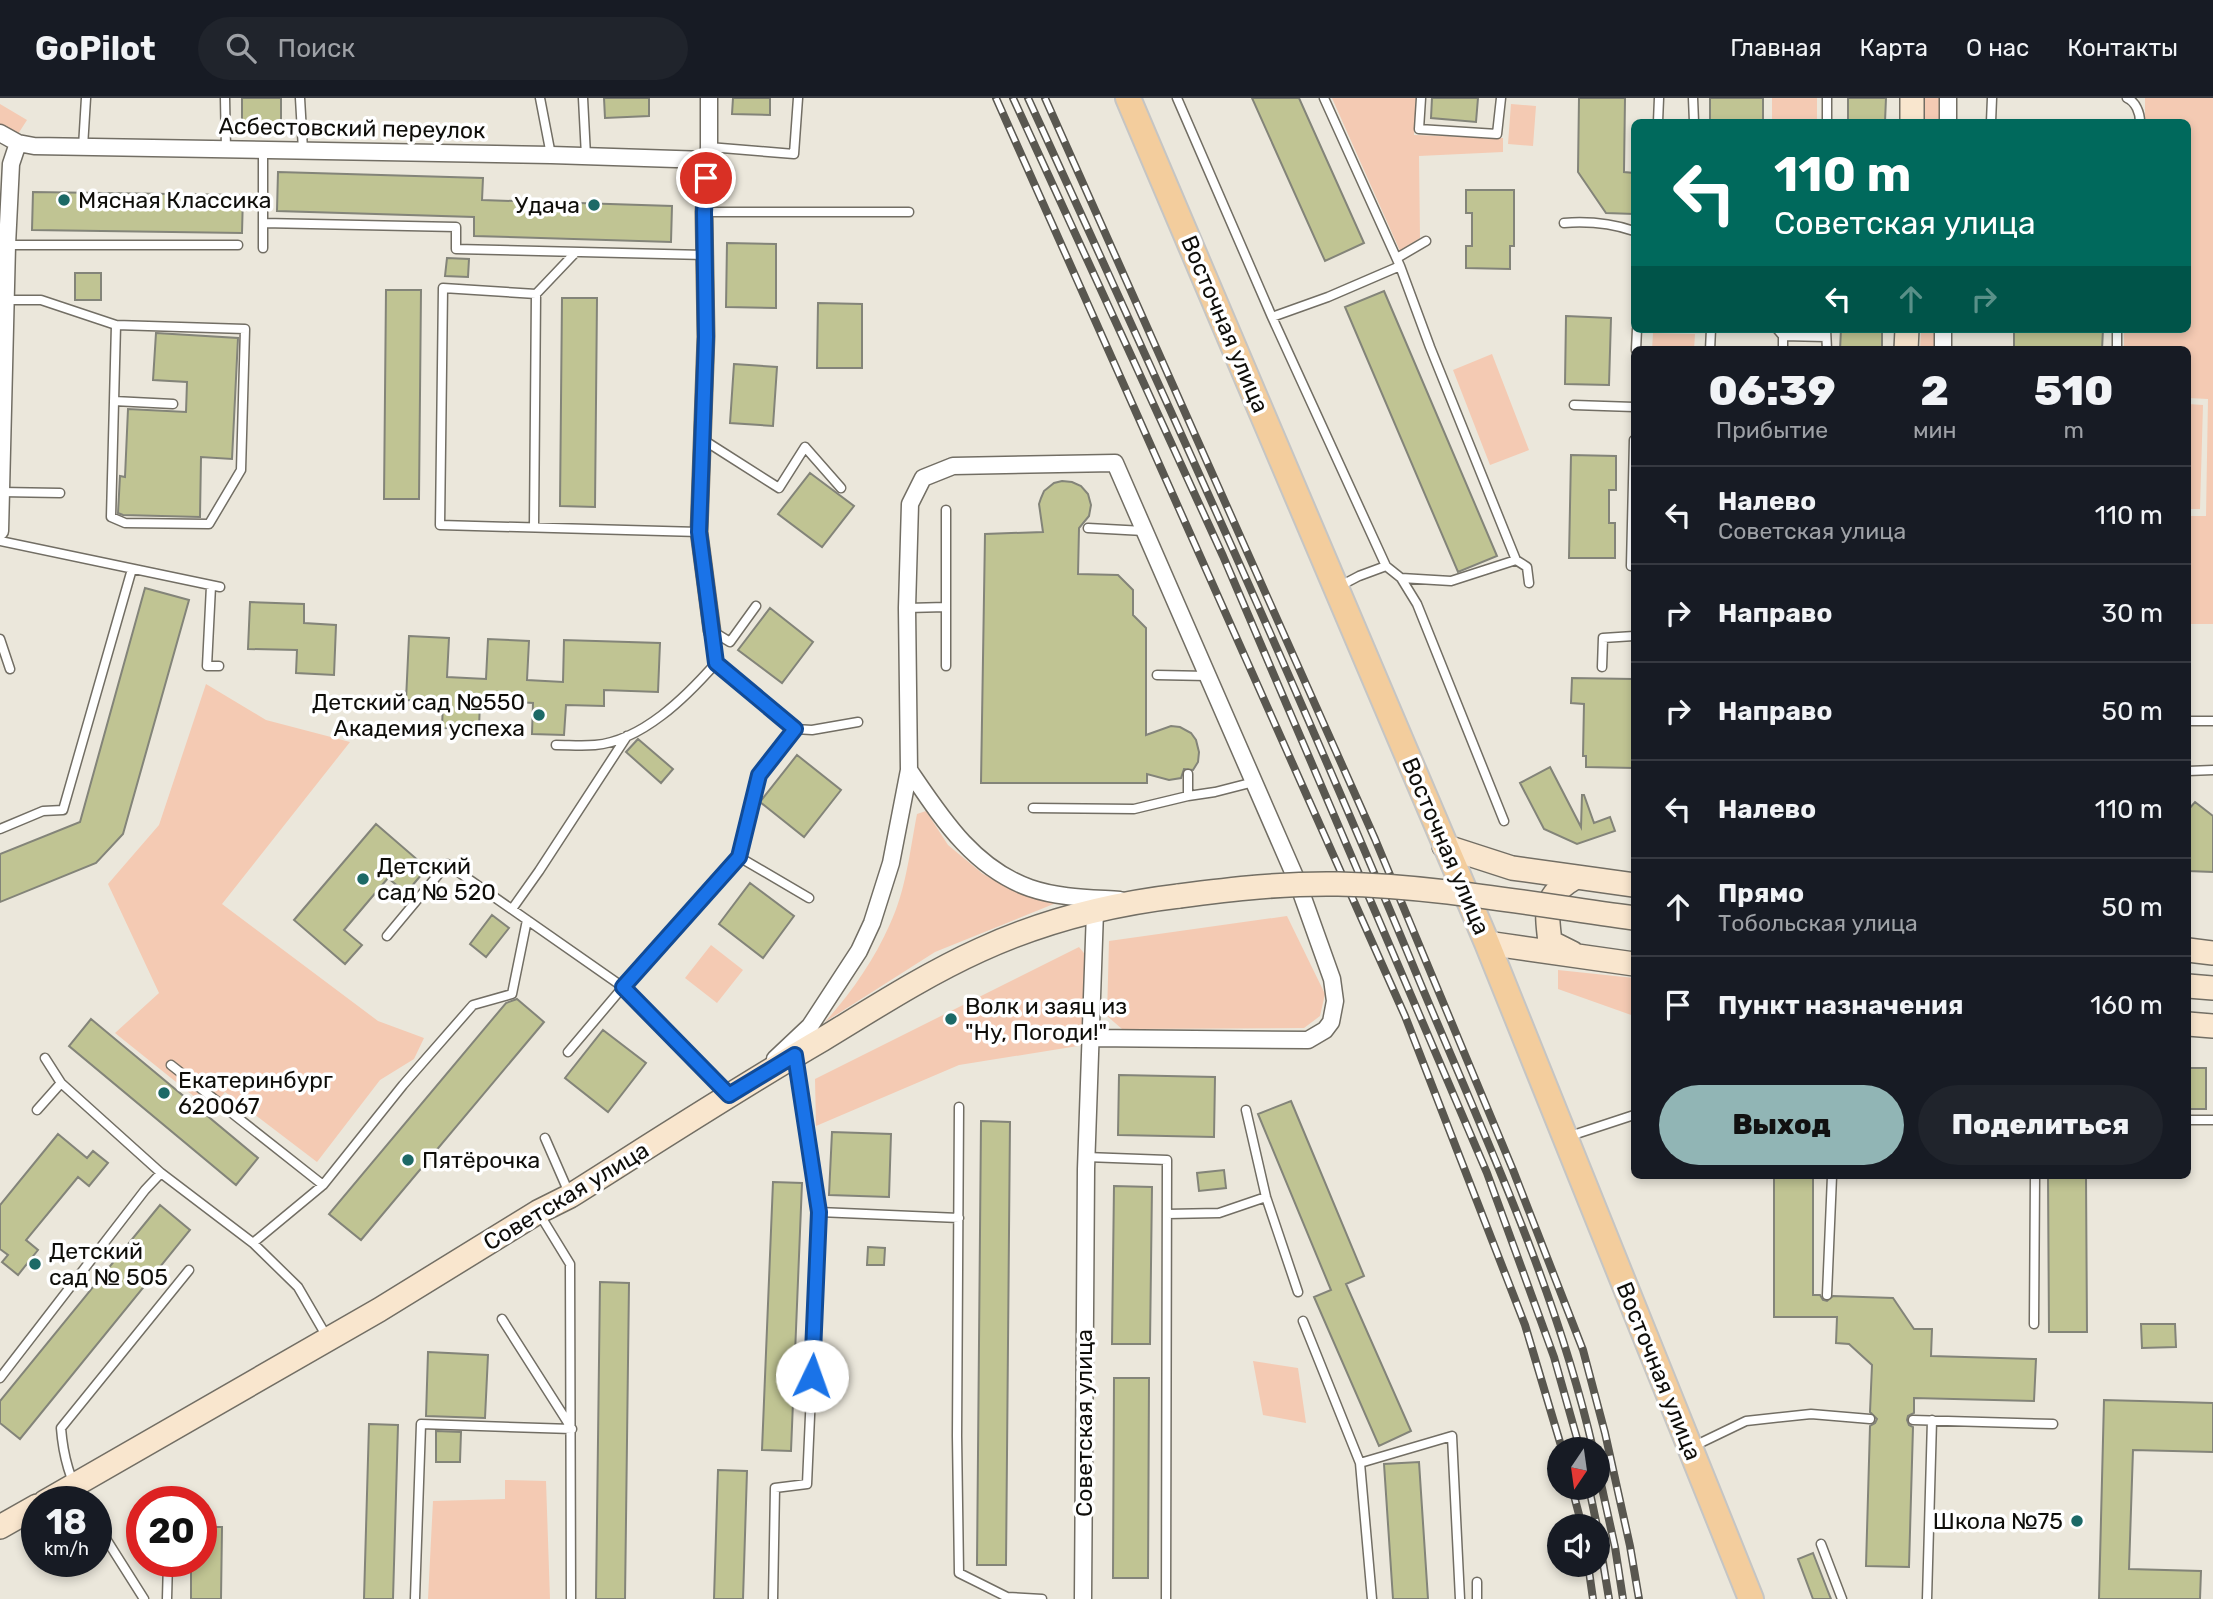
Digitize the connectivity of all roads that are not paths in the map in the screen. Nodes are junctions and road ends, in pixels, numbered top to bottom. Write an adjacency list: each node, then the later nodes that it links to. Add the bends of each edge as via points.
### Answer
1 (86, 98): 29 (lane)
2 (225, 98): 30 (lane)
3 (300, 98): 32 (lane)
4 (540, 98): 34 (lane)
5 (583, 98): 35 (lane)
6 (709, 98): 33 (street)
7 (798, 98): 33 (lane, via 794,154)
8 (1128, 98): 74 (main road, Восточная улица)
9 (1177, 98): 50 (lane)
10 (1324, 98): 47 (lane)
11 (1421, 98): 12 (lane, via 1419,129 1497,134)
12 (1501, 98)
13 (1659, 98): 20 (lane)
14 (1693, 98): 21 (lane)
15 (1827, 98): 22 (lane)
16 (1912, 98): 23 (main road)
17 (1948, 98): 24 (street)
18 (1992, 98): 25 (lane)
19 (2127, 98): 26 (lane, via 2136,105)
20 (1658, 119)
21 (1694, 119)
22 (1827, 119)
23 (1912, 119)
24 (1948, 119)
25 (1992, 119)
26 (2140, 119)
27 (0, 133): 28 (street, Асбестовский переулок)
28 (18, 143): 29 (street, Асбестовский переулок); 42 (street, via 11,164)
29 (83, 147): 30 (street, Асбестовский переулок)
30 (226, 149): 31 (street, Асбестовский переулок)
31 (263, 150): 32 (street, Асбестовский переулок); 38 (lane)
32 (303, 150): 34 (street, Асбестовский переулок)
33 (708, 154): 35 (street, Асбестовский переулок); 36 (street)
34 (551, 155): 35 (street, Асбестовский переулок)
35 (586, 156)
36 (704, 212): 37 (lane); 46 (street)
37 (909, 212)
38 (263, 223): 44 (lane); 45 (lane, via 456,228 456,249)
39 (1564, 223): 40 (lane, via 1587,221)
40 (1631, 230)
41 (1426, 241): 47 (lane)
42 (7, 245): 43 (lane); 49 (street)
43 (238, 245)
44 (263, 248)
45 (575, 253): 46 (lane); 48 (lane)
46 (705, 255): 56 (street)
47 (1398, 262): 50 (lane, via 1328,297); 67 (lane)
48 (536, 294): 61 (lane); 61 (lane, via 443,288 440,525)
49 (3, 300): 51 (lane, via 41,300); 58 (street)
50 (1272, 317): 68 (lane)
51 (116, 325): 52 (lane); 52 (lane, via 245,329 241,470 209,524 125,523 111,517)
52 (114, 401): 53 (lane)
53 (173, 404)
54 (1574, 405): 55 (lane)
55 (1631, 407)
56 (702, 439): 57 (lane, via 779,488 805,447); 65 (street)
57 (841, 488)
58 (1, 492): 59 (lane); 63 (street)
59 (60, 493)
60 (946, 510): 76 (lane)
61 (534, 527): 65 (lane)
62 (1088, 528): 64 (lane)
63 (0, 531)
64 (1144, 531): 77 (street, via 1115,463 953,466 923,478 910,504); 87 (street)
65 (699, 532): 78 (street)
66 (0, 541): 69 (lane)
67 (1516, 560): 70 (lane, via 1451,581); 71 (lane, via 1527,567)
68 (1386, 566): 70 (lane); 74 (lane)
69 (132, 569): 72 (lane); 102 (lane, via 62,810 43,811)
70 (1401, 578): 101 (lane, via 1417,604)
71 (1529, 583)
72 (211, 586): 73 (lane); 82 (lane, via 207,666)
73 (220, 587)
74 (1337, 587): 103 (main road, Восточная улица)
75 (756, 606): 78 (lane, via 730,642)
76 (946, 607): 77 (lane); 83 (lane)
77 (907, 608): 95 (street)
78 (712, 632): 81 (lane)
79 (1631, 636): 84 (lane, via 1603,638)
80 (0, 639): 85 (lane)
81 (716, 663): 91 (lane); 92 (lane, via 662,716)
82 (219, 666)
83 (946, 666)
84 (1602, 667)
85 (10, 669)
86 (1157, 675): 87 (lane)
87 (1208, 676): 98 (street)
88 (2191, 721): 89 (lane)
89 (2213, 721)
90 (858, 722): 91 (lane)
91 (795, 729): 104 (lane, via 759,775)
92 (627, 736): 93 (lane, via 597,745); 109 (lane)
93 (556, 745)
94 (2213, 770): 96 (lane)
95 (909, 771): 108 (street, via 966,847 996,872 1030,888 1068,896); 129 (street, via 891,863 859,951 810,1026)
96 (2191, 771)
97 (1188, 774): 99 (lane)
98 (1254, 782): 99 (lane); 124 (street, via 1297,881 1332,979 1335,1001 1331,1022 1308,1040)
99 (1188, 796): 100 (lane, via 1134,809)
100 (1033, 808)
101 (1504, 821)
102 (0, 829)
103 (1444, 846): 105 (main road, via 1513,869); 114 (main road, Восточная улица)
104 (739, 857): 107 (lane); 120 (lane)
105 (1576, 877): 106 (main road); 117 (main road, via 1556,888 1546,914 1550,942)
106 (1631, 885)
107 (809, 898)
108 (1138, 901): 110 (main road, Советская улица); 111 (main road, Советская улица, bridge, via 1246,887 1338,884 1435,891)
109 (512, 909): 112 (lane); 113 (lane, via 447,864)
110 (1095, 911): 124 (street, Советская улица); 126 (main road, Советская улица, via 980,950)
111 (1631, 918)
112 (527, 920): 120 (lane); 144 (lane, via 512,994 473,1004)
113 (387, 936)
114 (1487, 943): 117 (main road); 139 (main road, Восточная улица)
115 (2191, 950): 116 (main road)
116 (2213, 953)
117 (1578, 956): 118 (main road)
118 (1631, 964)
119 (2191, 986): 121 (main road)
120 (623, 987): 125 (lane); 131 (lane)
121 (2213, 988)
122 (2191, 1024): 123 (main road)
123 (2213, 1026)
124 (1090, 1038): 140 (street, Советская улица)
125 (568, 1052)
126 (795, 1055): 129 (main road, Советская улица); 148 (lane)
127 (45, 1058): 130 (lane)
128 (171, 1065): 144 (lane)
129 (752, 1080): 131 (main road, Советская улица)
130 (61, 1083): 133 (lane); 141 (lane)
131 (729, 1095): 145 (main road, Советская улица)
132 (959, 1107): 150 (lane)
133 (37, 1110)
134 (1246, 1110): 146 (lane)
135 (1631, 1116): 139 (lane)
136 (2191, 1120): 137 (lane)
137 (2213, 1120)
138 (545, 1138): 145 (lane)
139 (1565, 1138): 165 (main road, Восточная улица)
140 (1086, 1157): 149 (lane, via 1167,1160); 181 (street, Советская улица)
141 (161, 1173): 151 (lane); 159 (lane)
142 (1832, 1179): 154 (lane)
143 (2035, 1179): 157 (lane)
144 (323, 1185): 151 (lane)
145 (570, 1196): 147 (main road, Советская улица)
146 (1266, 1197): 149 (lane, via 1219,1213); 153 (lane)
147 (538, 1212): 158 (main road, Советская улица); 164 (lane, via 570,1264)
148 (819, 1212): 150 (lane); 179 (lane, via 807,1484 775,1488)
149 (1167, 1214): 182 (lane)
150 (959, 1218): 180 (lane, via 959,1573 1007,1597)
151 (253, 1243): 158 (lane, via 298,1287)
152 (189, 1270): 167 (lane, via 61,1428)
153 (1298, 1292)
154 (1827, 1295)
155 (502, 1319): 164 (lane)
156 (1303, 1321): 166 (lane)
157 (2034, 1324)
158 (329, 1339): 168 (main road, Советская улица)
159 (0, 1378)
160 (1870, 1419): 165 (lane, via 1811,1414 1746,1422)
161 (1913, 1420): 162 (lane)
162 (1932, 1420): 163 (lane); 188 (lane)
163 (2053, 1424)
164 (572, 1429): 177 (lane, via 421,1424); 178 (lane)
165 (1689, 1448): 186 (main road, Восточная улица)
166 (1360, 1463): 183 (lane); 184 (lane, via 1452,1436)
167 (75, 1486)
168 (91, 1486)
169 (21, 1515): 170 (main road)
170 (0, 1527)
171 (1821, 1544): 187 (lane)
172 (112, 1548): 175 (lane)
173 (168, 1577): 176 (lane)
174 (1476, 1582): 185 (lane)
175 (144, 1599)
176 (167, 1599)
177 (415, 1599)
178 (571, 1599)
179 (773, 1599)
180 (1042, 1599)
181 (1083, 1599)
182 (1166, 1599)
183 (1372, 1599)
184 (1460, 1599)
185 (1477, 1599)
186 (1751, 1599)
187 (1842, 1599)
188 (1927, 1599)

